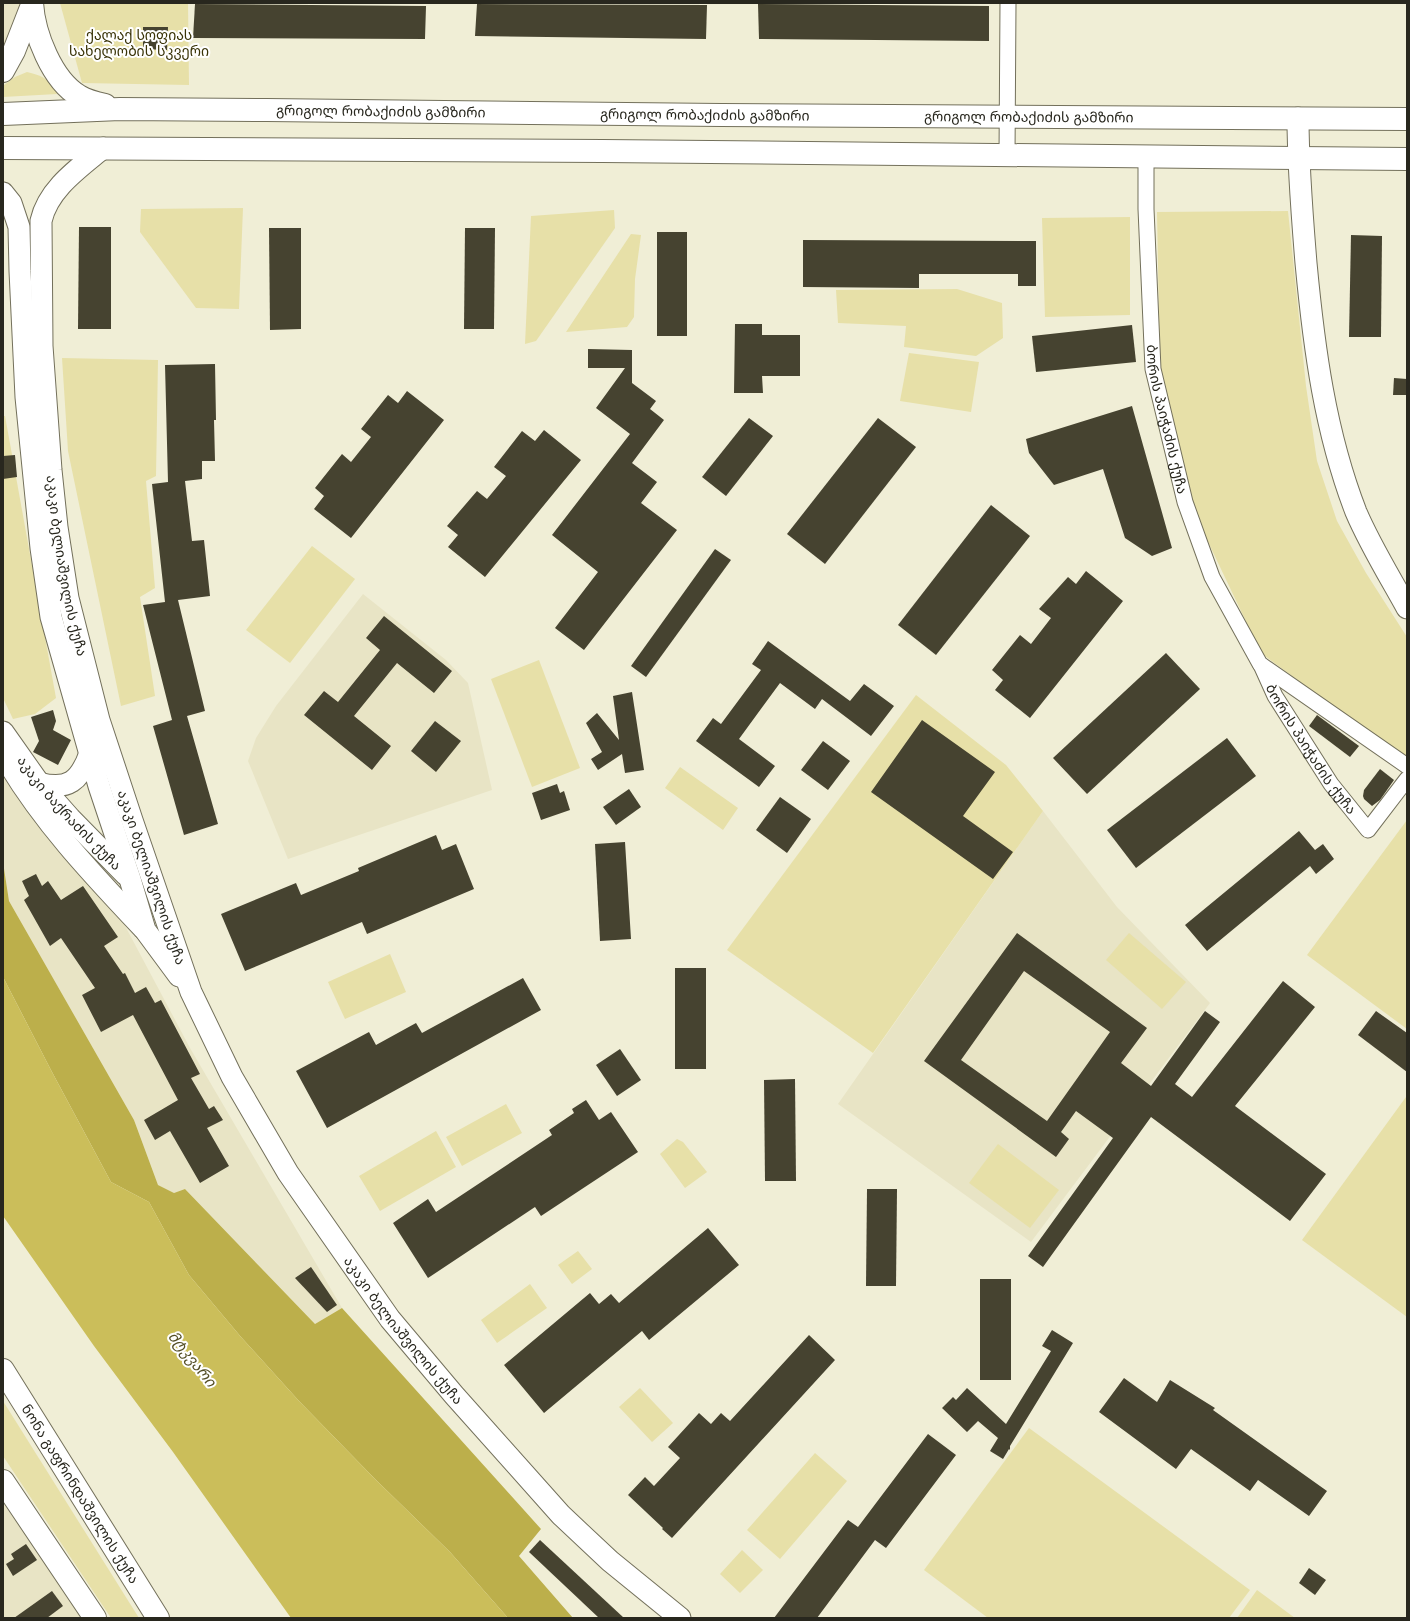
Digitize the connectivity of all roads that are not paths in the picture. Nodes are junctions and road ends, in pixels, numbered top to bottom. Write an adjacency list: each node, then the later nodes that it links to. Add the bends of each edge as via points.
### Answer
1 (1008, 3): 6 (street)
2 (32, 4): 3 (main road, via 14,51); 4 (main road, via 48,59 59,77 80,97)
3 (3, 71)
4 (120, 109): 5 (main road, გრიგოლ რობაქიძის გამზირი); 6 (main road, გრიგოლ რობაქიძის გამზირი)
5 (3, 114)
6 (1008, 117): 7 (main road, გრიგოლ რობაქიძის გამზირი); 11 (street)
7 (1298, 118): 8 (main road, გრიგოლ რობაქიძის გამზირი); 13 (main road)
8 (1407, 119)
9 (3, 148): 10 (main road)
10 (103, 148): 11 (main road); 25 (main road, აკაკი ბელიაშვილის ქუჩა, via 64,182 46,205 41,221 42,346 49,447 57,527 68,598 99,720)
11 (1007, 156): 12 (main road)
12 (1146, 157): 13 (main road); 17 (street, ბორის პაიჭაძის ქუჩა, via 1153,369 1185,502 1209,570)
13 (1298, 158): 14 (main road); 16 (main road, via 1311,314 1318,365 1338,460 1357,513)
14 (1407, 159)
15 (3, 193): 20 (main road, აკაკი ბელიაშვილის ქუჩა, via 10,203 19,227 26,397 41,548 51,617)
16 (1407, 608)
17 (1260, 664): 21 (street, ბორის პაიჭაძის ქუჩა); 22 (street, ბორის პაიჭაძის ქუჩა, via 1275,696 1331,784 1368,830)
18 (3, 732): 23 (main road, აკაკი ბაქრაძის ქუჩა)
19 (3, 754): 26 (main road, აკაკი ბაქრაძის ქუჩა, via 52,827)
20 (90, 754): 23 (main road, via 86,765 72,782 51,786); 24 (main road, აკაკი ბელიაშვილის ქუჩა)
21 (1407, 766)
22 (1407, 779)
23 (38, 783): 24 (main road, აკაკი ბაქრაძის ქუჩა)
24 (130, 880): 25 (main road, აკაკი ბაქრაძის ქუჩა); 26 (main road, აკაკი ბელიაშვილის ქუჩა)
25 (160, 904): 27 (main road, აკაკი ბელიაშვილის ქუჩა)
26 (145, 930): 27 (main road, აკაკი ბელიაშვილის ქუჩა)
27 (191, 992): 32 (main road, აკაკი ბელიაშვილის ქუჩა, via 232,1077 288,1173 390,1318 454,1395 561,1515 610,1561)
28 (3, 1370): 31 (main road, ნონა გაფრინდაშვილის ქუჩა)
29 (3, 1481): 30 (main road)
30 (95, 1618)
31 (158, 1618)
32 (680, 1618)

